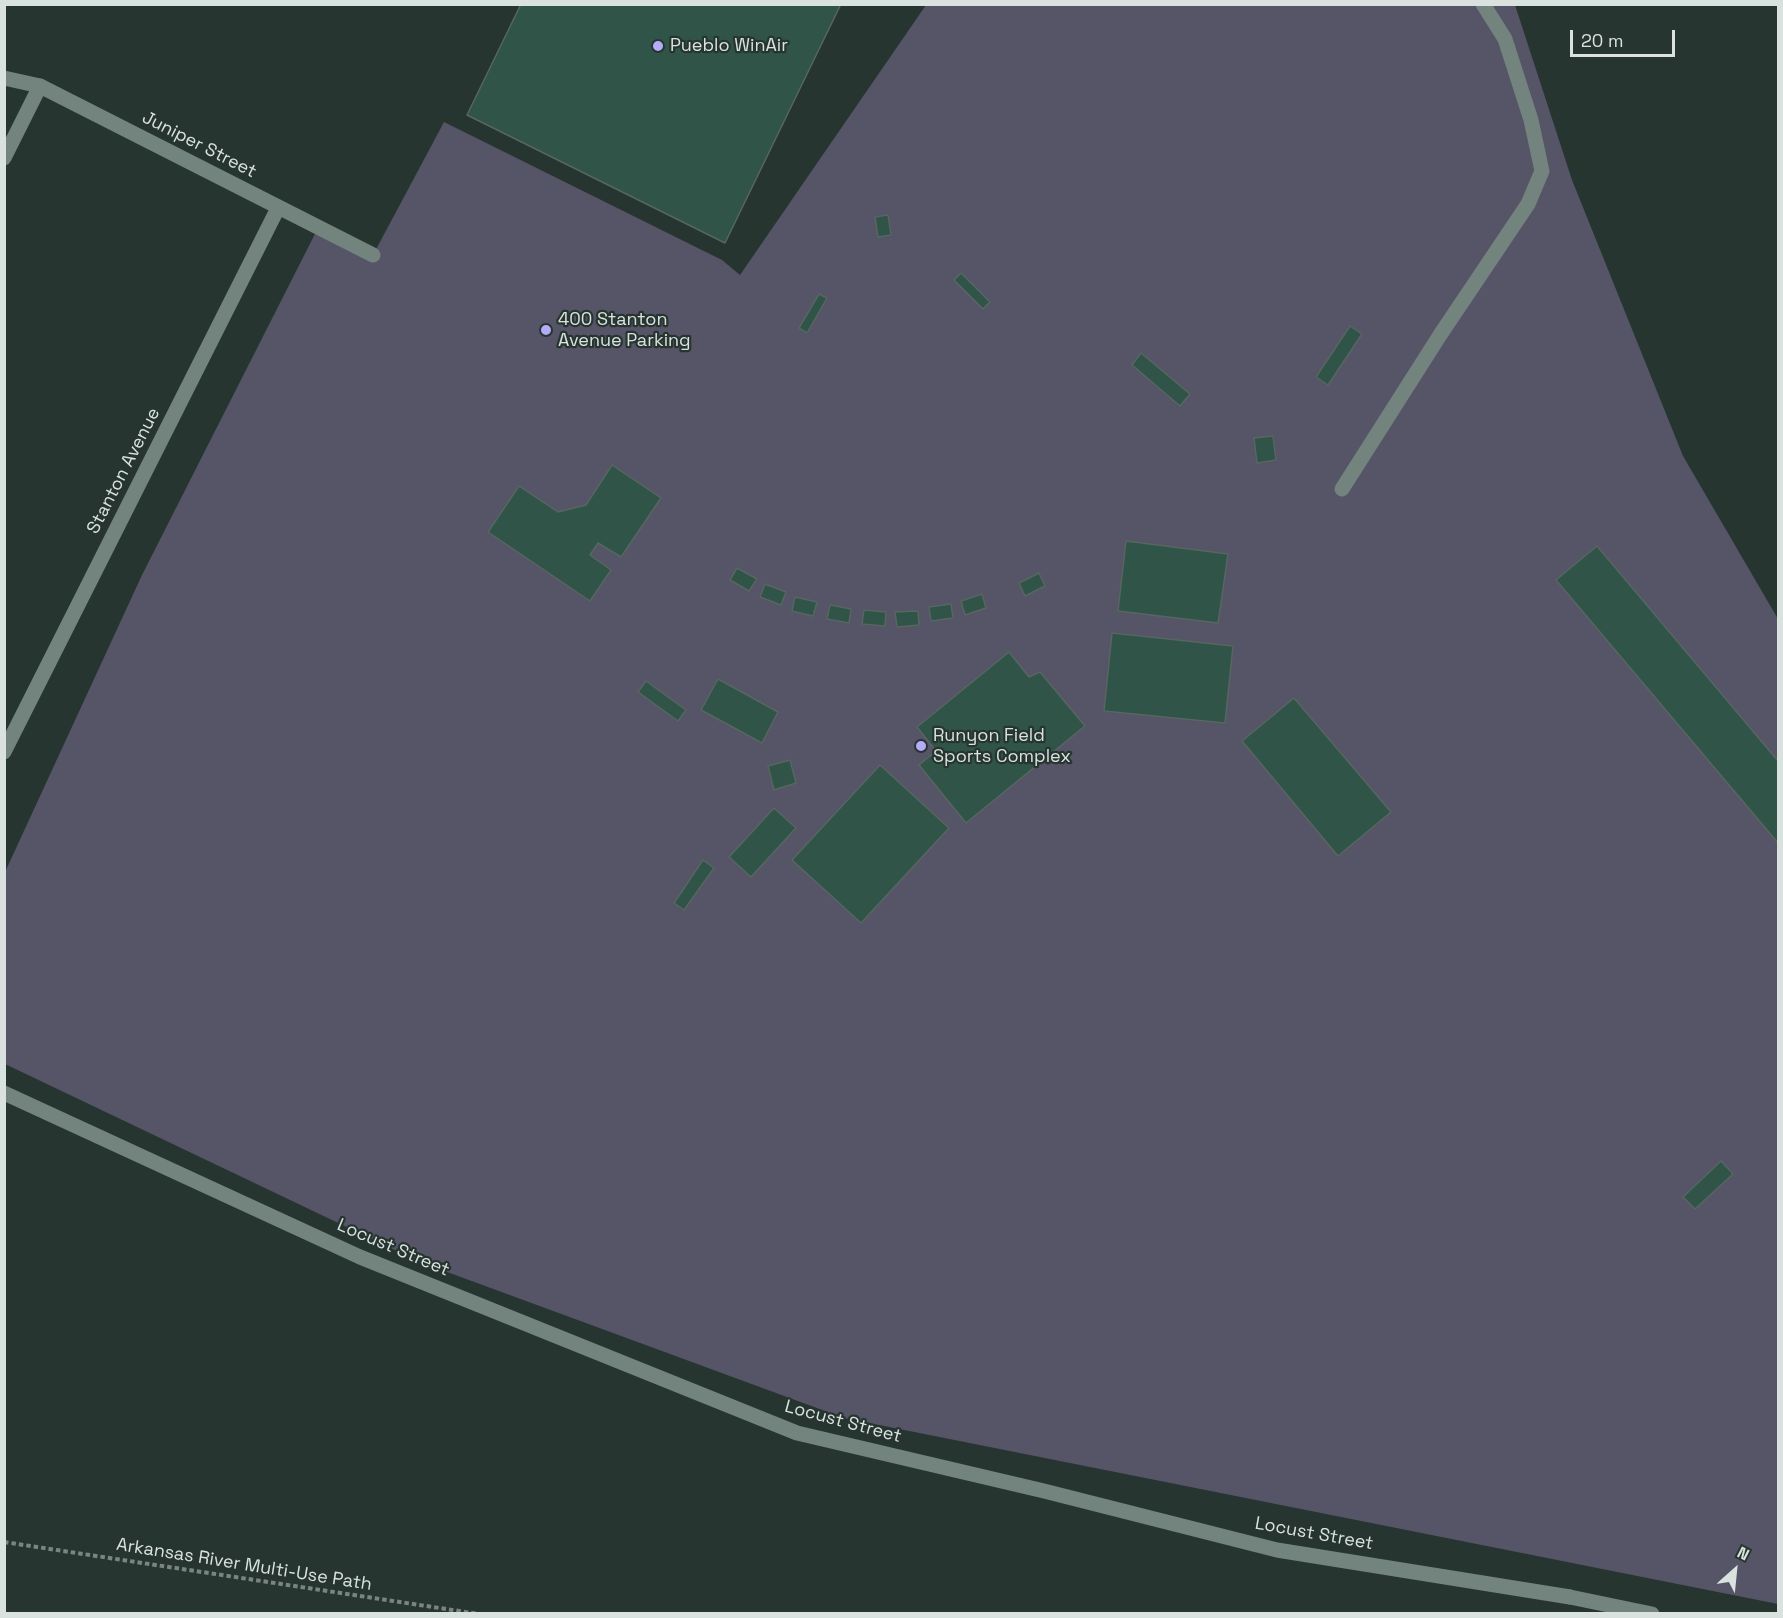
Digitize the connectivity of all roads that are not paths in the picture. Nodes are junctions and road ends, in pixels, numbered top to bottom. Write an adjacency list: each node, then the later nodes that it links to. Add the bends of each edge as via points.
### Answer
1 (1483, 4): 7 (street, via 1505,39 1531,120 1542,171 1528,204)
2 (4, 78): 3 (street, Juniper Street)
3 (40, 86): 4 (street); 5 (street, Juniper Street)
4 (4, 158)
5 (279, 208): 6 (street, Juniper Street); 8 (street, Stanton Avenue)
6 (373, 255)
7 (1342, 489)
8 (4, 752)
9 (4, 1093): 10 (street, Locust Street, via 360,1257 797,1433 1277,1550)
10 (1570, 1597): 11 (street); 12 (street, Locust Street)
11 (1600, 1614)
12 (1652, 1614)

